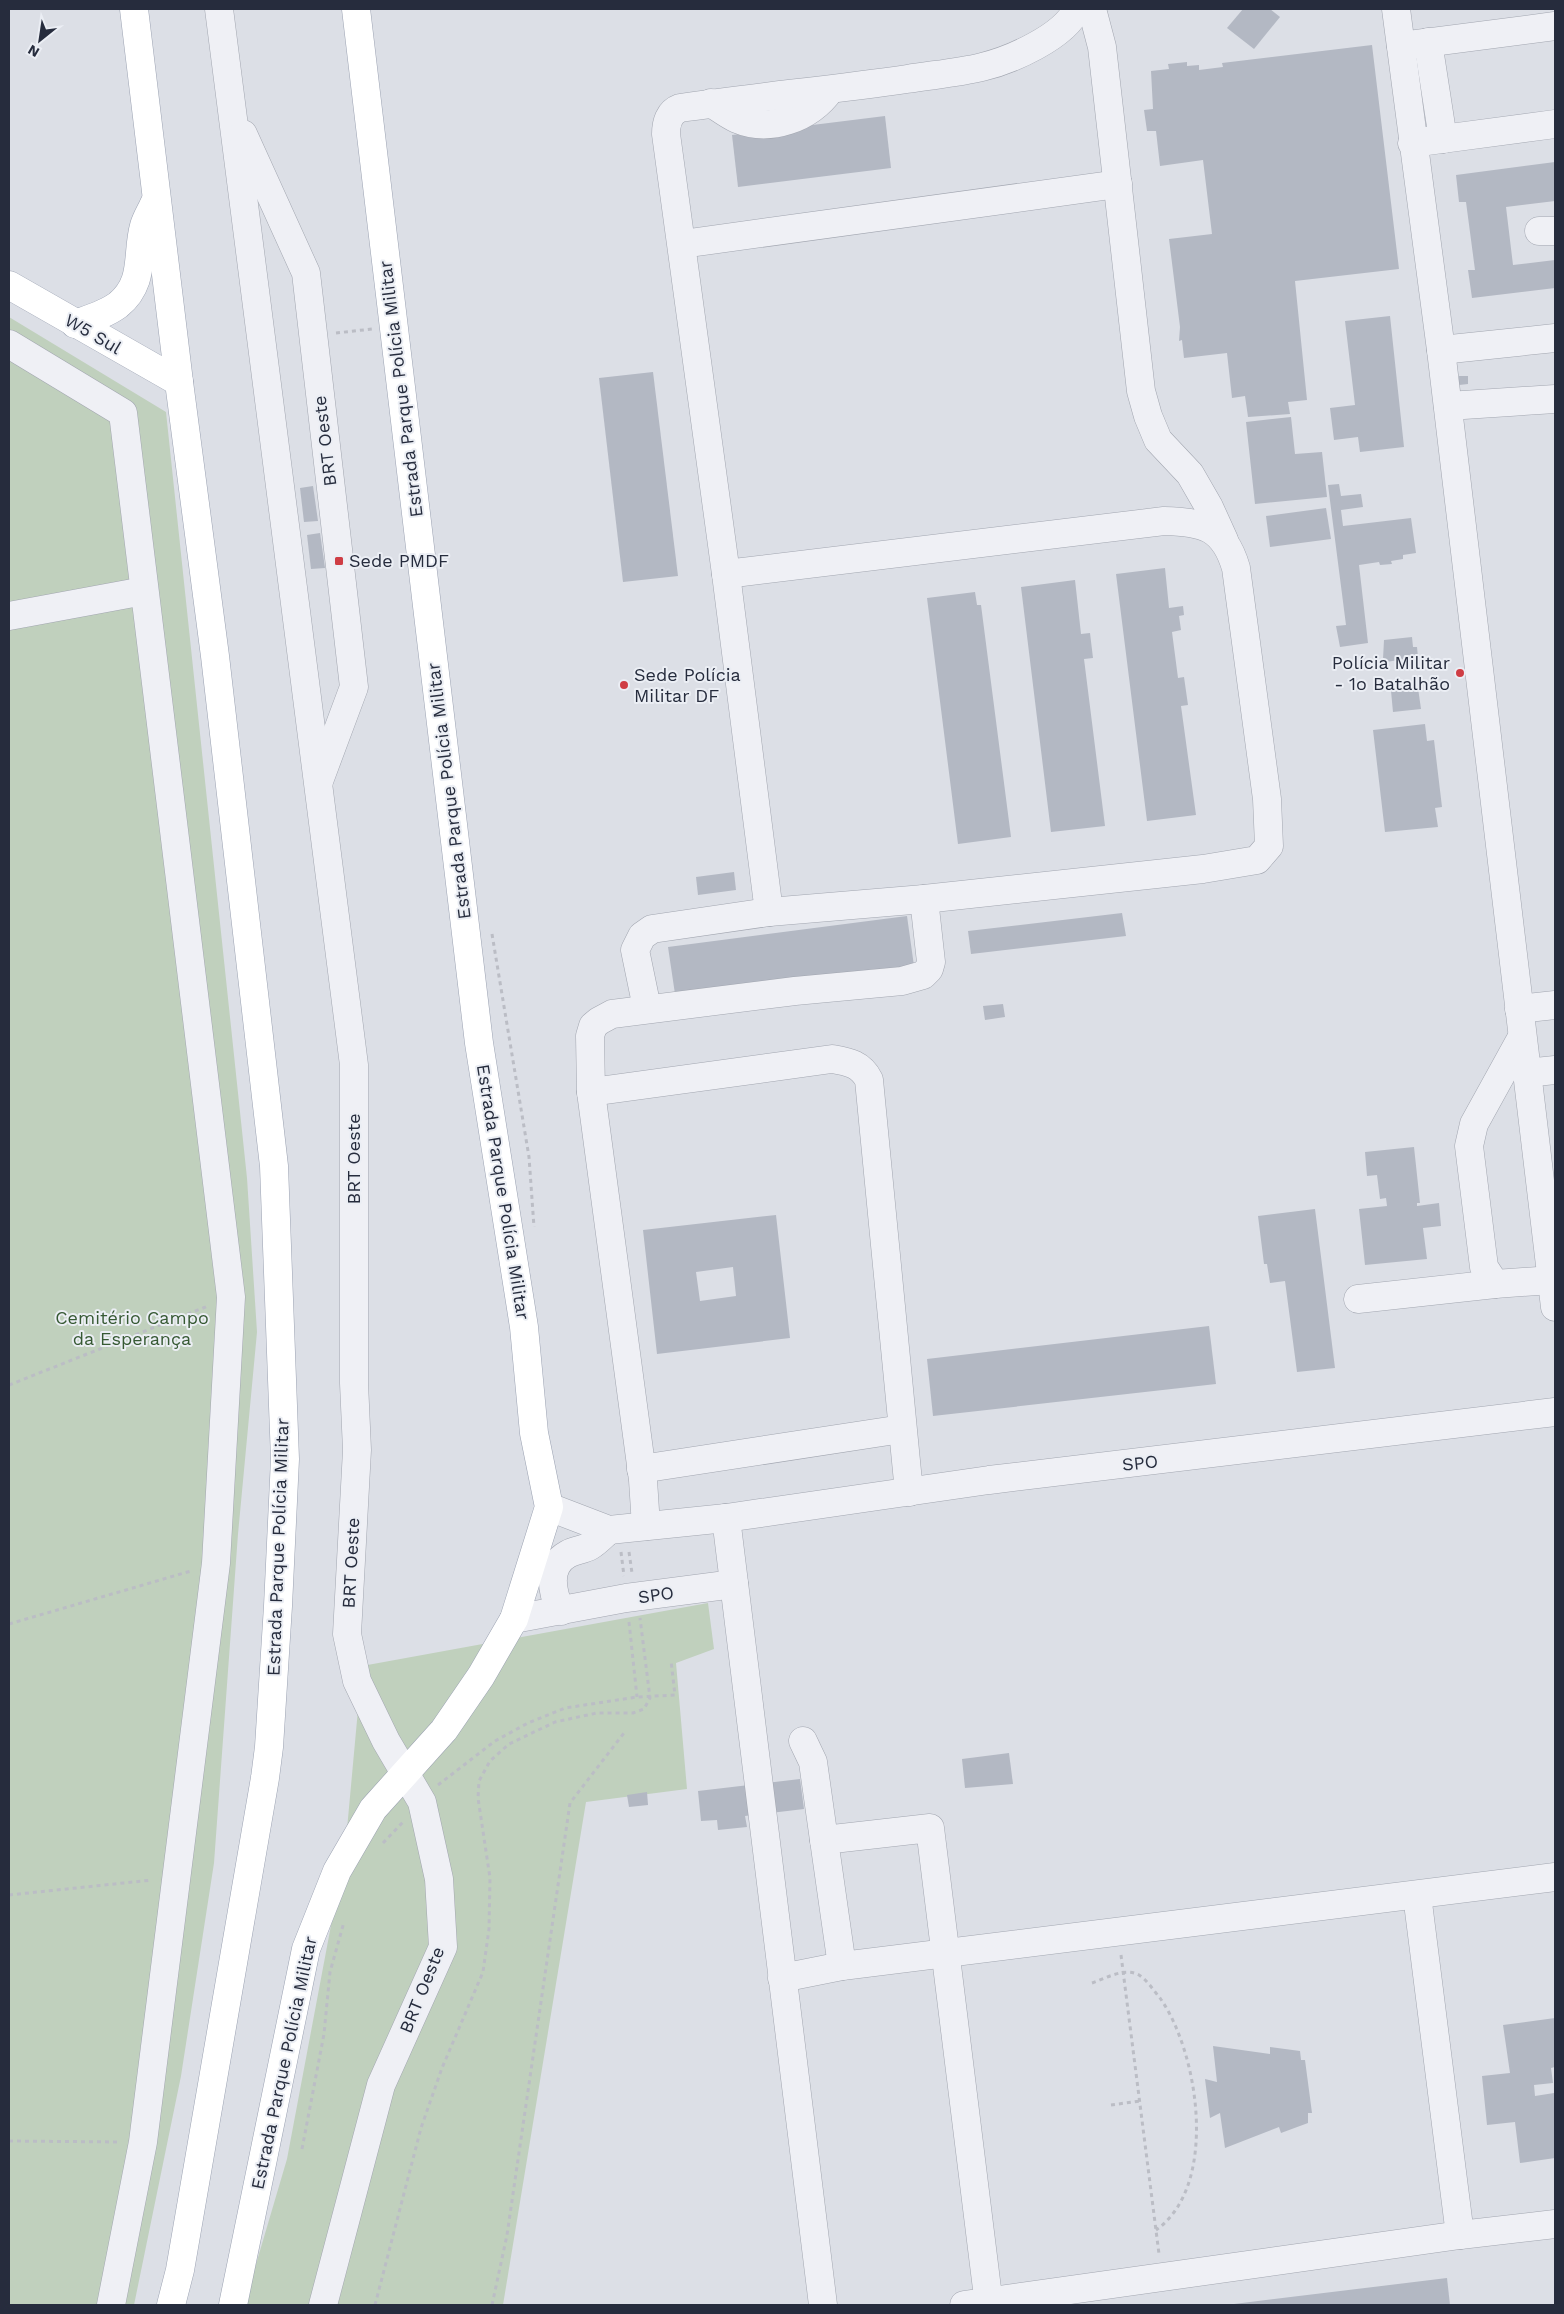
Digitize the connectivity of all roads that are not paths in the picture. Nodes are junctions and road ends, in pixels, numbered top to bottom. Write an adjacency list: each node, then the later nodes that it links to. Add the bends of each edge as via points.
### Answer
1 (134, 9): 16 (main road, Estrada Parque Polícia Militar)
2 (218, 9): 11 (street, BRT Oeste)
3 (336, 9): 18 (main road, via 367,213)
4 (356, 9): 18 (main road, Estrada Parque Polícia Militar)
5 (1077, 9): 17 (street, via 1072,18 1050,36 1010,58 982,67 676,109 666,127)
6 (1092, 9): 15 (street, via 1102,47)
7 (1396, 9): 10 (street)
8 (1555, 26): 9 (street)
9 (1428, 42): 10 (street); 13 (street)
10 (1400, 46): 14 (street)
11 (231, 108): 31 (street, BRT Oeste); 31 (street, BRT Oeste, via 306,273 354,687)
12 (1555, 124): 13 (street)
13 (1444, 139): 14 (street)
14 (1412, 143): 23 (street)
15 (1118, 184): 17 (street); 27 (street, via 1141,391 1148,416 1158,440 1190,474)
16 (157, 196): 20 (main road, via 144,226 140,263 129,292 108,311); 24 (main road, Estrada Parque Polícia Militar)
17 (682, 244): 28 (street)
18 (384, 248): 49 (main road, Estrada Parque Polícia Militar, via 479,1043 524,1327 534,1433)
19 (9, 285): 20 (main road, W5 Sul)
20 (75, 324): 24 (main road, W5 Sul)
21 (1555, 338): 23 (street)
22 (9, 344): 29 (street, via 123,412)
23 (1441, 350): 26 (street)
24 (179, 382): 66 (main road, Estrada Parque Polícia Militar, via 215,656 274,1166 285,1459 268,1755)
25 (1555, 398): 26 (street)
26 (1448, 406): 36 (street)
27 (1224, 541): 28 (street, via 1214,530 1201,524 1164,521); 32 (street, via 1236,568 1255,702 1267,799 1269,846 1265,852 1252,862 1211,868)
28 (726, 574): 33 (street)
29 (144, 591): 30 (street); 67 (street, via 231,1296 216,1563 143,2142)
30 (9, 616)
31 (318, 784): 57 (street, BRT Oeste, via 354,1066 357,1450 348,1634 357,1681)
32 (924, 899): 33 (street); 35 (street, via 931,962 923,975 893,982)
33 (769, 912): 35 (street, via 647,931 636,950)
34 (1555, 1006): 36 (street)
35 (647, 1008): 40 (street, via 612,1014 593,1026 590,1036)
36 (1519, 1009): 37 (street)
37 (1522, 1036): 39 (street); 42 (street, via 1474,1124 1469,1146 1484,1267)
38 (1555, 1070): 39 (street)
39 (1526, 1073): 41 (street)
40 (591, 1092): 46 (street, via 832,1059 851,1062 862,1069 869,1080); 47 (street)
41 (1552, 1280): 42 (street); 44 (street)
42 (1496, 1284): 43 (street)
43 (1358, 1299)
44 (1555, 1307)
45 (1555, 1412): 48 (street, SPO)
46 (902, 1430): 47 (street); 48 (street)
47 (641, 1469): 51 (street)
48 (909, 1492): 50 (street, SPO)
49 (549, 1507): 52 (street, SPO); 55 (main road, Estrada Parque Polícia Militar)
50 (726, 1518): 51 (street, SPO); 53 (street)
51 (646, 1526): 52 (street, SPO)
52 (609, 1530): 54 (street, via 591,1545 568,1554 555,1566 554,1598)
53 (734, 1584): 54 (street, SPO); 63 (street)
54 (561, 1610): 55 (street, SPO)
55 (514, 1619): 57 (main road, Estrada Parque Polícia Militar, via 444,1730)
56 (803, 1741): 58 (street, via 813,1762)
57 (405, 1773): 70 (main road, Estrada Parque Polícia Militar, via 374,1809 337,1871 306,1949); 71 (street, BRT Oeste, via 422,1802 439,1879 443,1947 381,2085)
58 (824, 1840): 61 (street, via 930,1828); 62 (street)
59 (1555, 1877): 60 (street)
60 (1417, 1894): 61 (street); 65 (street)
61 (944, 1954): 62 (street); 73 (street)
62 (842, 1966): 63 (street)
63 (782, 1978): 72 (street)
64 (1555, 2224): 65 (street)
65 (1460, 2235): 73 (street)
66 (180, 2270): 68 (main road, Estrada Parque Polícia Militar); 69 (main road)
67 (111, 2305)
68 (171, 2305)
69 (177, 2305)
70 (233, 2305)
71 (323, 2305)
72 (823, 2305)
73 (980, 2305)

